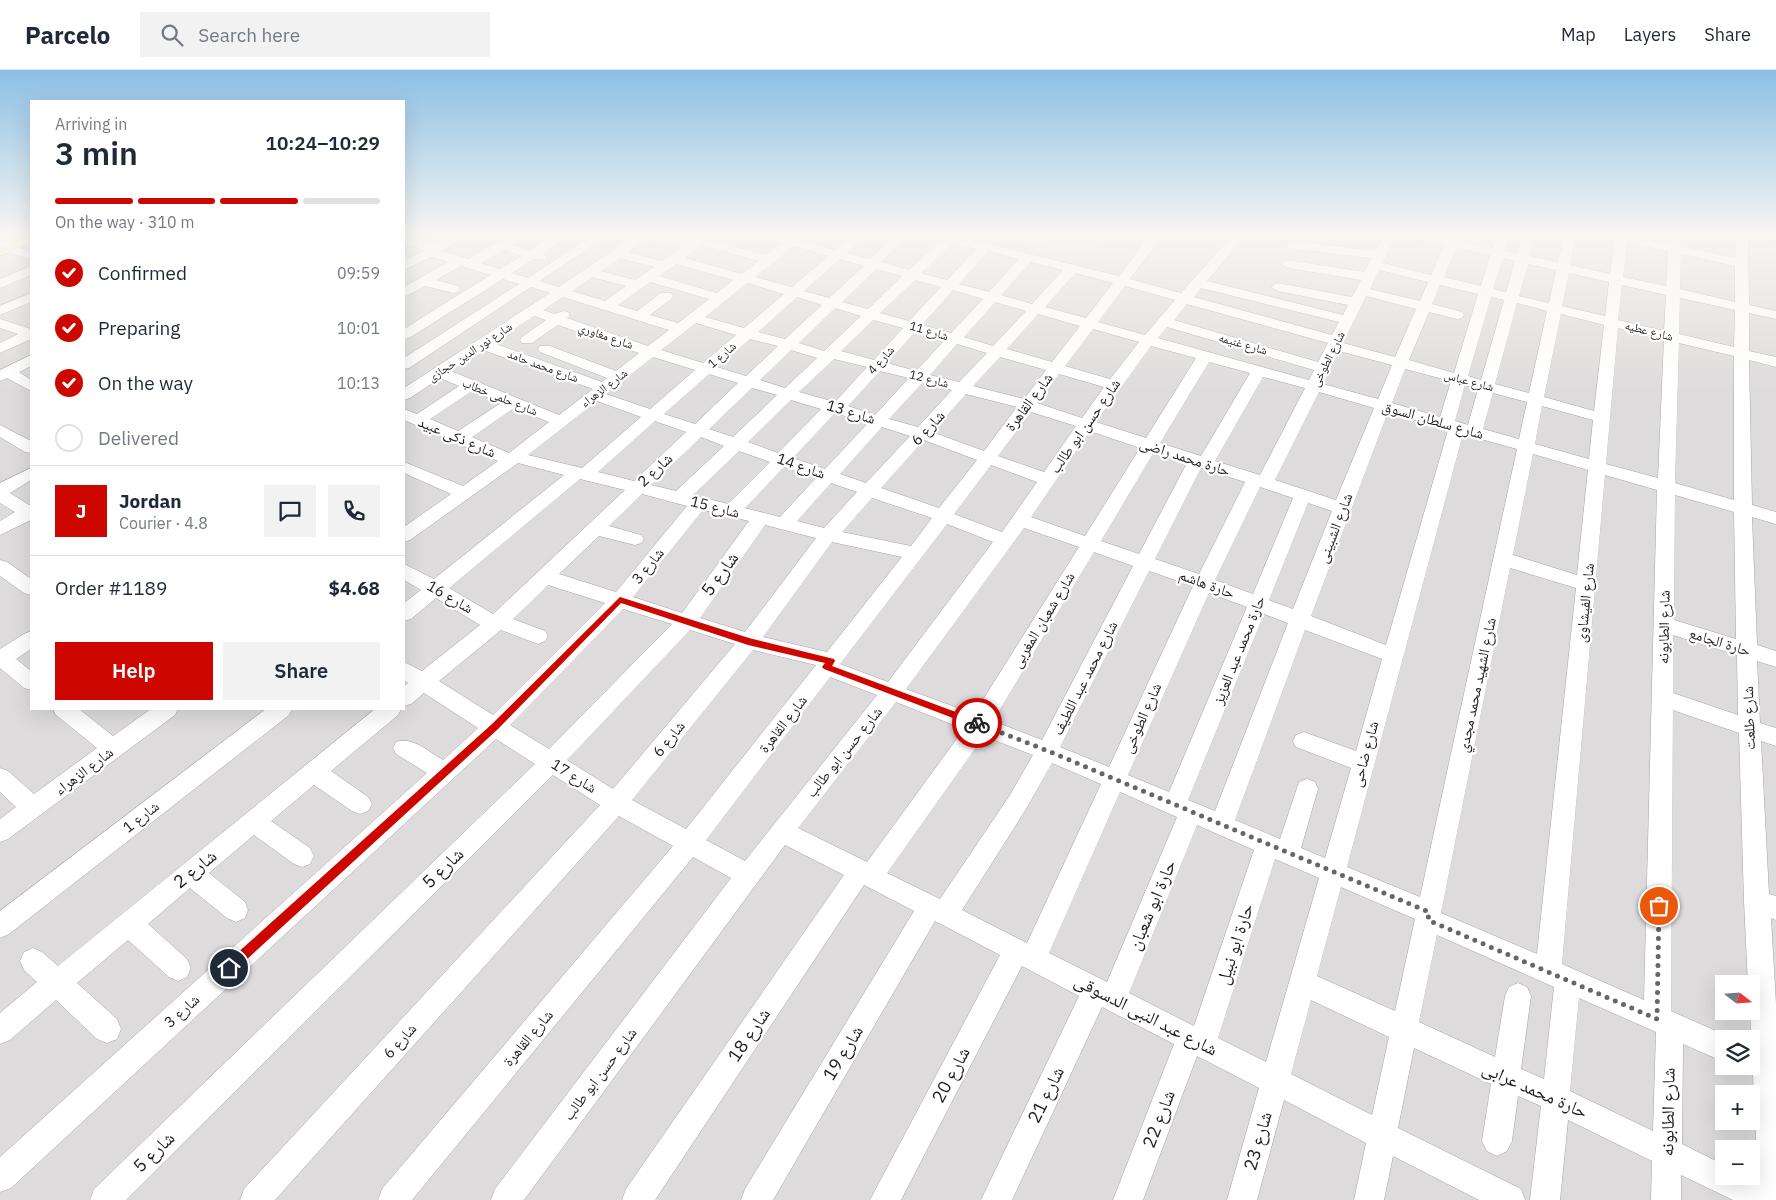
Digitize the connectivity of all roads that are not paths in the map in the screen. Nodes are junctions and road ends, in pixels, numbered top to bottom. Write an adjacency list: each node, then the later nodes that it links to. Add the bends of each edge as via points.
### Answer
1 (1278, 287): 46 (street)
2 (448, 288): 33 (street)
3 (479, 288): 68 (street)
4 (523, 288): 87 (street)
5 (547, 288): 34 (street)
6 (567, 288): 34 (street, شارع نور الدين حجازى)
7 (633, 288): 48 (street)
8 (685, 288): 42 (street)
9 (733, 288): 42 (street, شارع الزهراء)
10 (779, 288): 35 (street, شارع 11)
11 (799, 288): 35 (street, شارع 1)
12 (847, 288): 47 (street, شارع 2)
13 (898, 288): 55 (street, شارع 3)
14 (947, 288): 69 (street, شارع 4)
15 (960, 288): 39 (street, شارع سلطان السوق)
16 (1001, 288): 39 (street)
17 (1055, 288): 52 (street, شارع 6)
18 (1117, 288): 67 (street, شارع القاهرة)
19 (1146, 288): 43 (street, شارع عباس)
20 (1192, 288): 43 (street, شارع حسن ابو طالب)
21 (1216, 288): 46 (street)
22 (1284, 288): 40 (street)
23 (1364, 288): 40 (street, شارع الطوخى)
24 (1434, 288): 49 (street, شارع الشبينى)
25 (1469, 288): 36 (street, شارع عطيه)
26 (1487, 288): 36 (street, شارع ضاحى)
27 (1514, 288): 44 (street)
28 (1559, 288): 51 (street, شارع الشهيد محمد مجدي)
29 (1615, 288): 65 (street, شارع الفيشاوى)
30 (1655, 288): 37 (street)
31 (1674, 288): 37 (street, شارع الطابونه)
32 (1742, 288): 50 (street, شارع طلعت)
33 (453, 289)
34 (561, 292): 45 (street); 54 (street, شارع نور الدين حجازى)
35 (794, 292): 47 (street, شارع 11); 71 (street, شارع 1)
36 (1486, 292): 44 (street, شارع عطيه); 104 (street, شارع ضاحى)
37 (1674, 292): 50 (street); 75 (street, شارع الطابونه)
38 (666, 296): 58 (street)
39 (993, 297): 52 (street, شارع سلطان السوق); 76 (street)
40 (1359, 297): 49 (street); 62 (street, شارع الطوخى)
41 (30, 298): 53 (street)
42 (720, 298): 60 (street, شارع الزهراء)
43 (1183, 298): 63 (street, شارع حسن ابو طالب); 64 (street, شارع عباس)
44 (1511, 298): 51 (street, شارع عطيه); 110 (street)
45 (586, 300): 48 (street); 61 (street)
46 (1271, 301): 62 (street)
47 (831, 303): 55 (street, شارع 11); 81 (street, شارع 2)
48 (607, 306): 58 (street)
49 (1426, 307): 56 (street); 93 (street, شارع الشبينى)
50 (1742, 307): 57 (street); 88 (street, شارع طلعت)
51 (1555, 308): 65 (street, شارع عطيه); 115 (street, شارع الشهيد محمد مجدي)
52 (1036, 309): 67 (street, شارع سلطان السوق); 85 (street, شارع 6)
53 (0, 311)
54 (532, 311): 61 (street, شارع مغاوري); 80 (street, شارع نور الدين حجازى)
55 (870, 314): 69 (street, شارع 11); 89 (street, شارع 3)
56 (1457, 315)
57 (1776, 315)
58 (639, 316): 70 (street)
59 (405, 318): 68 (street)
60 (694, 318): 70 (street, شارع الزهراء); 71 (street, شارع 12)
61 (556, 320): 77 (street); 86 (street, شارع مغاوري)
62 (1347, 320): 79 (street, شارع الطوخى)
63 (1163, 321): 78 (street, شارع حسن ابو طالب); 82 (street, شارع غنيمه)
64 (1269, 322): 79 (street, شارع عباس); 82 (street)
65 (1611, 322): 75 (street, شارع عطيه); 122 (street, شارع الفيشاوى)
66 (0, 323): 72 (street)
67 (1089, 323): 78 (street, شارع سلطان السوق); 97 (street, شارع القاهرة)
68 (421, 324): 74 (street)
69 (912, 326): 76 (street, شارع 11); 94 (street, شارع 4)
70 (681, 329): 86 (street, شارع الزهراء)
71 (747, 333): 81 (street, شارع 12); 96 (street, شارع 1)
72 (30, 334)
73 (30, 334): 83 (street)
74 (405, 334)
75 (1672, 337): 88 (street, شارع عطيه); 147 (street, شارع الطابونه)
76 (954, 338): 85 (street, شارع 11); 102 (street)
77 (527, 340)
78 (1148, 340): 90 (street, شارع سلطان السوق); 107 (street, شارع حسن ابو طالب)
79 (1336, 343): 93 (street, شارع عباس); 98 (street, شارع الطوخى)
80 (482, 344): 100 (street, شارع نور الدين حجازى); 112 (street, شارع محمد حامد)
81 (787, 345): 89 (street, شارع 12); 105 (street, شارع 2)
82 (1253, 347): 95 (street); 98 (street, شارع غنيمه)
83 (0, 349)
84 (545, 349): 103 (street)
85 (998, 351): 97 (street, شارع 11); 111 (street, شارع 6)
86 (651, 352): 96 (street, شارع 13); 103 (street, شارع الزهراء)
87 (411, 353)
88 (1742, 354): 92 (street, شارع عطيه); 155 (street, شارع طلعت)
89 (828, 355): 94 (street, شارع 12); 113 (street, شارع 3)
90 (1205, 356): 95 (street, شارع سلطان السوق); 132 (street, شارع شعبان المغربى)
91 (30, 361): 101 (street)
92 (1776, 362)
93 (1400, 363): 104 (street, شارع عباس); 118 (street, شارع الشبينى)
94 (877, 365): 102 (street, شارع 12); 119 (street, شارع 4)
95 (1242, 366): 99 (street, شارع سلطان السوق)
96 (707, 368): 105 (street, شارع 13); 120 (street, شارع 1)
97 (1055, 368): 107 (street, شارع 11); 117 (street, شارع القاهرة)
98 (1323, 368): 109 (street, شارع الطوخى)
99 (1259, 370): 109 (street, شارع سلطان السوق); 138 (street, شارع محمد عبد اللطيف)
100 (439, 372): 106 (street, شارع حلمى خطاب); 114 (street, شارع نور الدين حجازى)
101 (4, 374): 108 (street)
102 (919, 376): 111 (street, شارع 12); 123 (street)
103 (618, 377): 112 (street, شارع الزهراء)
104 (1460, 379): 110 (street, شارع عباس); 126 (street, شارع ضاحى)
105 (750, 380): 113 (street, شارع 13); 128 (street, شارع 2)
106 (471, 385): 116 (street, شارع حلمى خطاب); 121 (street)
107 (1113, 385): 125 (street, شارع حسن ابو طالب)
108 (30, 386)
109 (1314, 386): 118 (street, شارع سلطان السوق); 145 (street, شارع الطوخى)
110 (1486, 386): 115 (street, شارع عباس); 126 (street)
111 (964, 388): 117 (street, شارع 12); 129 (street, شارع 6)
112 (600, 391): 120 (street, شارع 14); 124 (street, شارع الزهراء)
113 (790, 392): 119 (street, شارع 13); 131 (street, شارع 3)
114 (405, 394)
115 (1536, 400): 122 (street, شارع عباس); 133 (street, شارع الشهيد محمد مجدي)
116 (512, 402): 124 (street, شارع حلمى خطاب); 130 (street)
117 (1027, 405): 125 (street, حارة محمد راضى); 135 (street, شارع القاهرة)
118 (1383, 406): 126 (street, شارع سلطان السوق); 154 (street, شارع الشبينى)
119 (836, 407): 123 (street, شارع 13); 137 (street, شارع 4)
120 (653, 415): 128 (street, شارع 14); 141 (street, شارع 1)
121 (411, 417): 130 (street, شارع ذكى عبيد)
122 (1603, 418): 140 (street, شارع الفيشاوى)
123 (879, 420): 129 (street, شارع 13); 143 (street)
124 (560, 421): 136 (street, شارع الزهراء)
125 (1087, 424): 132 (street, حارة محمد راضى); 144 (street, شارع حسن ابو طالب)
126 (1459, 427): 133 (street, شارع سلطان السوق); 191 (street, شارع ضاحى)
127 (0, 430): 134 (street)
128 (697, 430): 131 (street, شارع 14); 146 (street, شارع 2)
129 (922, 434): 135 (street, شارع 13); 148 (street, شارع 6)
130 (459, 438): 136 (street, شارع ذكى عبيد)
131 (736, 444): 137 (street, شارع 14); 153 (street, شارع 3)
132 (1149, 445): 138 (street, حارة محمد راضى); 169 (street, شارع شعبان المغربى)
133 (1526, 446): 140 (street, شارع سلطان السوق); 171 (street, شارع الشهيد محمد مجدي)
134 (30, 447)
135 (988, 457): 144 (street, شارع 13); 158 (street, شارع القاهرة)
136 (513, 459): 141 (street, شارع 15); 150 (street, شارع الزهراء)
137 (781, 459): 143 (street, شارع 14); 156 (street, شارع 4)
138 (1201, 462): 145 (street, حارة محمد راضى); 172 (street, شارع محمد عبد اللطيف)
139 (405, 467): 150 (street)
140 (1598, 467): 147 (street, شارع سلطان السوق); 177 (street, شارع الفيشاوى)
141 (581, 473): 146 (street, شارع 15); 179 (street, شارع 1)
142 (30, 475): 149 (street)
143 (828, 476): 148 (street, شارع 14); 162 (street)
144 (1048, 480): 161 (street, شارع حسن ابو طالب)
145 (1260, 481): 151 (street, حارة محمد راضى); 176 (street, شارع الطوخى)
146 (637, 487): 153 (street, شارع 15); 164 (street, شارع 2)
147 (1666, 487): 155 (street, شارع سلطان السوق); 186 (street, شارع الطابونه)
148 (870, 490): 158 (street, شارع 14); 166 (street, شارع 6)
149 (0, 491)
150 (463, 493): 165 (street, شارع الزهراء)
151 (1303, 495): 154 (street, حارة محمد راضى); 181 (street, حارة محمد عبد العزيز)
152 (0, 496): 157 (street)
153 (690, 500): 156 (street, شارع 15); 180 (street, شارع 3)
154 (1342, 508): 183 (street, شارع الشبينى)
155 (1743, 508): 160 (street, شارع سلطان السوق); 190 (street, شارع طلعت)
156 (732, 511): 159 (street, شارع 15)
157 (30, 512): 163 (street)
158 (943, 516): 168 (street, شارع 14); 170 (street, شارع القاهرة)
159 (760, 518): 162 (street, شارع 15); 184 (street, شارع 5)
160 (1776, 518)
161 (1020, 520): 168 (street, شارع حسن ابو طالب); 169 (street, حارة هاشم)
162 (784, 524): 166 (street, شارع 15)
163 (0, 529)
164 (595, 529): 167 (street); 175 (street, شارع 2)
165 (406, 531)
166 (828, 535): 170 (street, شارع 15); 189 (street, شارع 6)
167 (635, 538)
168 (1005, 540): 198 (street, شارع حسن ابو طالب)
169 (1090, 543): 172 (street, حارة هاشم); 205 (street, شارع شعبان المغربى)
170 (915, 553): 194 (street, شارع القاهرة)
171 (1503, 559): 177 (street); 238 (street, شارع الشهيد محمد مجدي)
172 (1145, 562): 176 (street, حارة هاشم); 212 (street, شارع محمد عبد اللطيف)
173 (0, 567): 178 (street)
174 (405, 572): 179 (street, شارع 16)
175 (546, 577): 180 (street); 185 (street, شارع 2)
176 (1204, 583): 181 (street, حارة هاشم); 218 (street, شارع الطوخى)
177 (1586, 585): 244 (street, شارع الفيشاوى)
178 (30, 587)
179 (436, 590): 182 (street, شارع 1); 185 (street, شارع 16)
180 (620, 600): 184 (street); 206 (street, شارع 3)
181 (1258, 602): 183 (street, حارة هاشم); 223 (street, حارة محمد عبد العزيز)
182 (405, 613)
183 (1300, 619): 191 (street, حارة هاشم); 225 (street, شارع الشبينى)
184 (687, 621): 189 (street); 213 (street, شارع 5)
185 (496, 622): 187 (street, شارع 16); 197 (street, شارع 2)
186 (1664, 625): 190 (street, حارة الجامع); 200 (street, شارع الطابونه)
187 (538, 636)
188 (30, 640): 192 (street)
189 (748, 642): 194 (street); 220 (street, شارع 6)
190 (1746, 650): 193 (street, حارة الجامع); 207 (street, شارع طلعت)
191 (1392, 655): 214 (street, شارع ضاحى)
192 (1, 658): 196 (street)
193 (1776, 659)
194 (829, 664): 198 (street); 228 (street, شارع القاهرة)
195 (405, 671): 197 (street, شارع 17)
196 (30, 681)
197 (423, 682): 199 (street, شارع 2); 206 (street, شارع 17)
198 (892, 692): 205 (street); 226 (street, شارع حسن ابو طالب)
199 (405, 697)
200 (1663, 698): 207 (street); 249 (street, شارع الطابونه)
201 (65, 710): 211 (street)
202 (166, 710): 211 (street, شارع الزهراء)
203 (280, 710): 240 (street, شارع 1)
204 (389, 710): 215 (street, شارع 2)
205 (980, 724): 212 (street); 233 (street, شارع شعبان المغربى)
206 (495, 726): 213 (street, شارع 17); 216 (street, شارع 3)
207 (1749, 728): 208 (street); 235 (street, شارع طلعت)
208 (1776, 736)
209 (1304, 742): 214 (street)
210 (404, 748): 216 (street)
211 (113, 749): 222 (street, شارع الزهراء)
212 (1048, 751): 218 (street); 237 (street, شارع محمد عبد اللطيف, via 994,840)
213 (551, 762): 220 (street, شارع 17); 263 (street, شارع 5)
214 (1363, 763): 231 (street, شارع ضاحى)
215 (314, 772): 221 (street); 224 (street, شارع 2)
216 (444, 772): 262 (street, شارع 3)
217 (0, 778): 222 (street)
218 (1115, 779): 223 (street); 241 (street, شارع الطوخى)
219 (1307, 789): 229 (street, حارة ابو نبيل)
220 (616, 803): 228 (street, شارع 17); 264 (street, شارع 6)
221 (360, 804)
222 (33, 808): 227 (street, شارع الزهراء)
223 (1183, 808): 225 (street); 247 (street, حارة ابو شعبان)
224 (253, 822): 230 (street); 232 (street, شارع 2)
225 (1221, 825): 229 (street)
226 (781, 831): 233 (street, شارع عبد النبى الدسوقى); 234 (street, شارع حسن ابو طالب)
227 (0, 832)
228 (689, 844): 234 (street, شارع 17); 265 (street, شارع القاهرة)
229 (1278, 849): 231 (street); 253 (street, حارة ابو نبيل)
230 (302, 856)
231 (1333, 872): 238 (street); 246 (street, شارع ضاحى)
232 (190, 873): 236 (street); 239 (street, شارع 2)
233 (866, 874): 237 (street, شارع عبد النبى الدسوقى); 267 (street, شارع 18)
234 (748, 875): 266 (street, شارع حسن ابو طالب)
235 (1766, 905): 255 (street, شارع طلعت)
236 (236, 910)
237 (937, 910): 241 (street, شارع عبد النبى الدسوقى); 268 (street, شارع 19)
238 (1429, 916): 244 (street); 252 (street, شارع الشهيد محمد مجدي)
239 (129, 924): 243 (street); 245 (street, شارع 2)
240 (0, 926)
241 (1025, 954): 247 (street, شارع عبد النبى الدسوقى); 269 (street, شارع 20)
242 (34, 961): 245 (street)
243 (178, 968)
244 (1558, 976): 249 (street); 258 (street, شارع الفيشاوى)
245 (57, 983): 250 (street); 251 (street, شارع 2)
246 (1303, 983): 252 (street, حارة محمد عرابى); 257 (street, شارع ضاحى)
247 (1105, 995): 253 (street, شارع عبد النبى الدسوقى); 270 (street, شارع 21)
248 (1518, 996): 256 (street)
249 (1664, 1022): 254 (street); 261 (street, شارع الطابونه)
250 (107, 1029)
251 (0, 1030)
252 (1405, 1031): 256 (street, حارة محمد عرابى); 259 (street, شارع الشهيد محمد مجدي)
253 (1196, 1041): 257 (street, شارع عبد النبى الدسوقى); 271 (street, شارع 22)
254 (1715, 1044)
255 (1764, 1066): 278 (street, شارع طلعت)
256 (1507, 1077): 258 (street, حارة محمد عرابى); 260 (street)
257 (1275, 1081): 259 (street, شارع عبد النبى الدسوقى); 272 (street, شارع 23)
258 (1556, 1099): 261 (street, حارة محمد عرابى); 275 (street, شارع الفيشاوى)
259 (1383, 1136): 273 (street, شارع الشهيد محمد مجدي); 274 (street, شارع عبد النبى الدسوقى)
260 (1497, 1141)
261 (1667, 1152): 276 (street, شارع الطابونه); 277 (street, حارة محمد عرابى)
262 (0, 1177)
263 (105, 1200)
264 (255, 1200)
265 (393, 1200)
266 (506, 1200)
267 (637, 1200)
268 (756, 1200)
269 (885, 1200)
270 (996, 1200)
271 (1128, 1200)
272 (1242, 1200)
273 (1369, 1200)
274 (1510, 1200)
275 (1545, 1200)
276 (1666, 1200)
277 (1765, 1200)
278 (1774, 1200)

